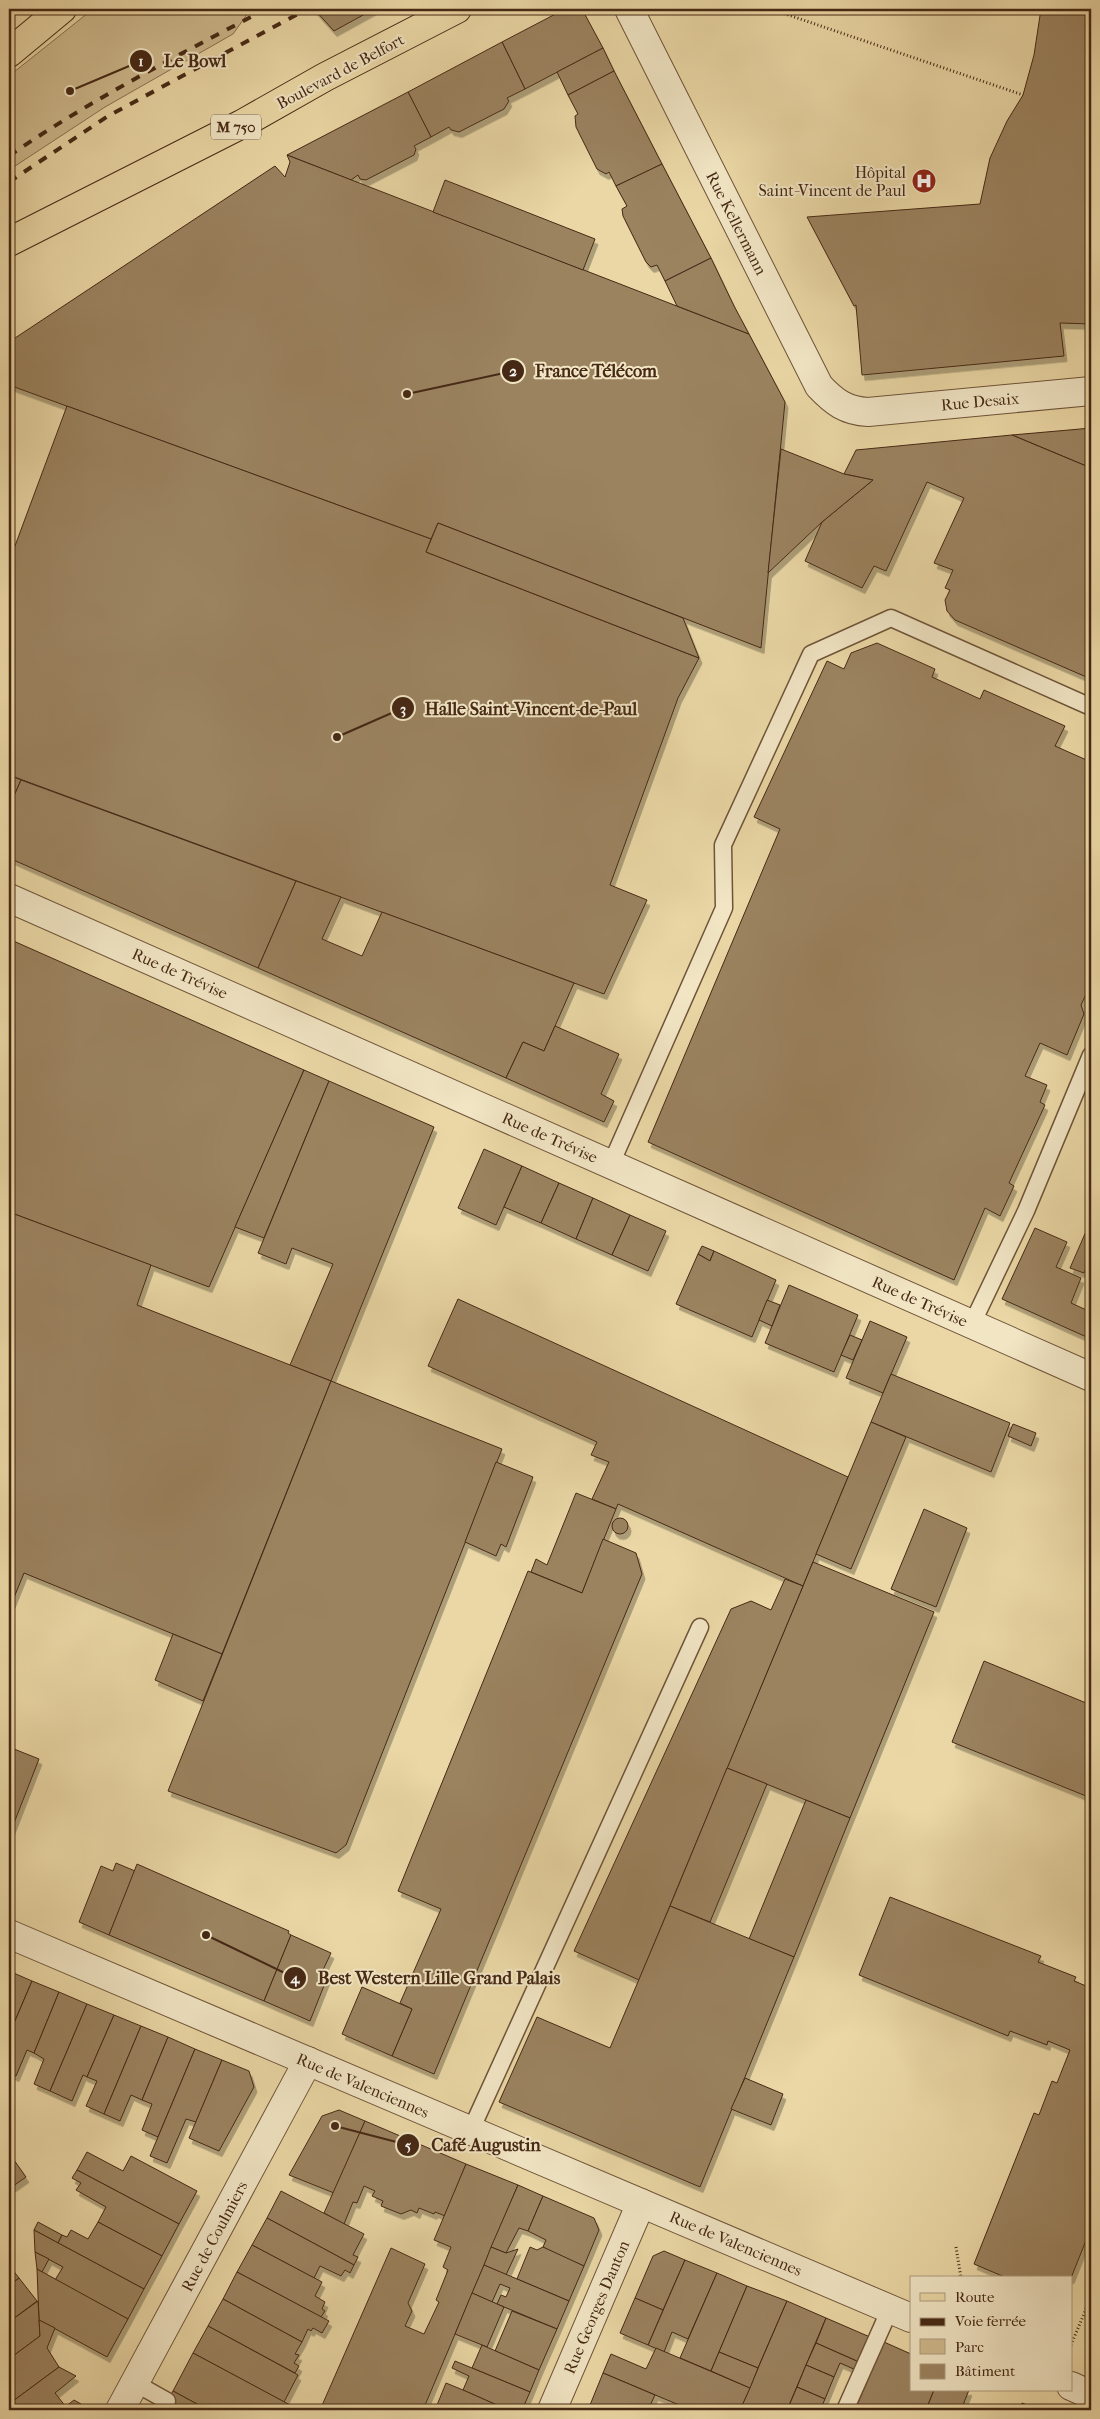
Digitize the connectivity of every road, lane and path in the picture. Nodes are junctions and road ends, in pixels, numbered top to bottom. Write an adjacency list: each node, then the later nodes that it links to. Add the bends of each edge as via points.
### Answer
1 (62, 9): 5 (main road)
2 (457, 9): 7 (main road, Boulevard de Belfort / M 750, via 324,77 242,124)
3 (629, 9): 9 (street, Rue Kellermann, via 819,386 844,407)
4 (771, 9): 6 (path)
5 (9, 53)
6 (1023, 95)
7 (10, 240)
8 (1091, 391): 9 (street, Rue Desaix)
9 (868, 412)
10 (1091, 707): 13 (lane, via 891,618 811,654 723,845 724,908)
11 (9, 898): 13 (street, Rue de Trévise)
12 (1091, 1055): 14 (lane, via 1026,1211)
13 (612, 1164): 14 (street, Rue de Trévise)
14 (972, 1324): 15 (street, Rue de Trévise)
15 (1091, 1377)
16 (700, 1627): 19 (lane)
17 (9, 1934): 18 (street, Rue de Valenciennes)
18 (308, 2061): 19 (street, Rue de Valenciennes); 28 (street, Rue de Coulmiers)
19 (471, 2130): 20 (street, Rue de Valenciennes)
20 (641, 2203): 24 (street, Rue de Valenciennes); 33 (street, Rue Georges Danton)
21 (956, 2247): 22 (path)
22 (961, 2276)
23 (1091, 2297): 26 (path)
24 (900, 2313): 34 (lane)
25 (1072, 2328): 26 (path)
26 (1077, 2331): 27 (path)
27 (1072, 2343)
28 (134, 2383): 31 (lane); 32 (street, Rue de Coulmiers)
29 (1072, 2386): 30 (street)
30 (1091, 2395)
31 (167, 2401)
32 (120, 2410)
33 (552, 2410)
34 (845, 2410)

